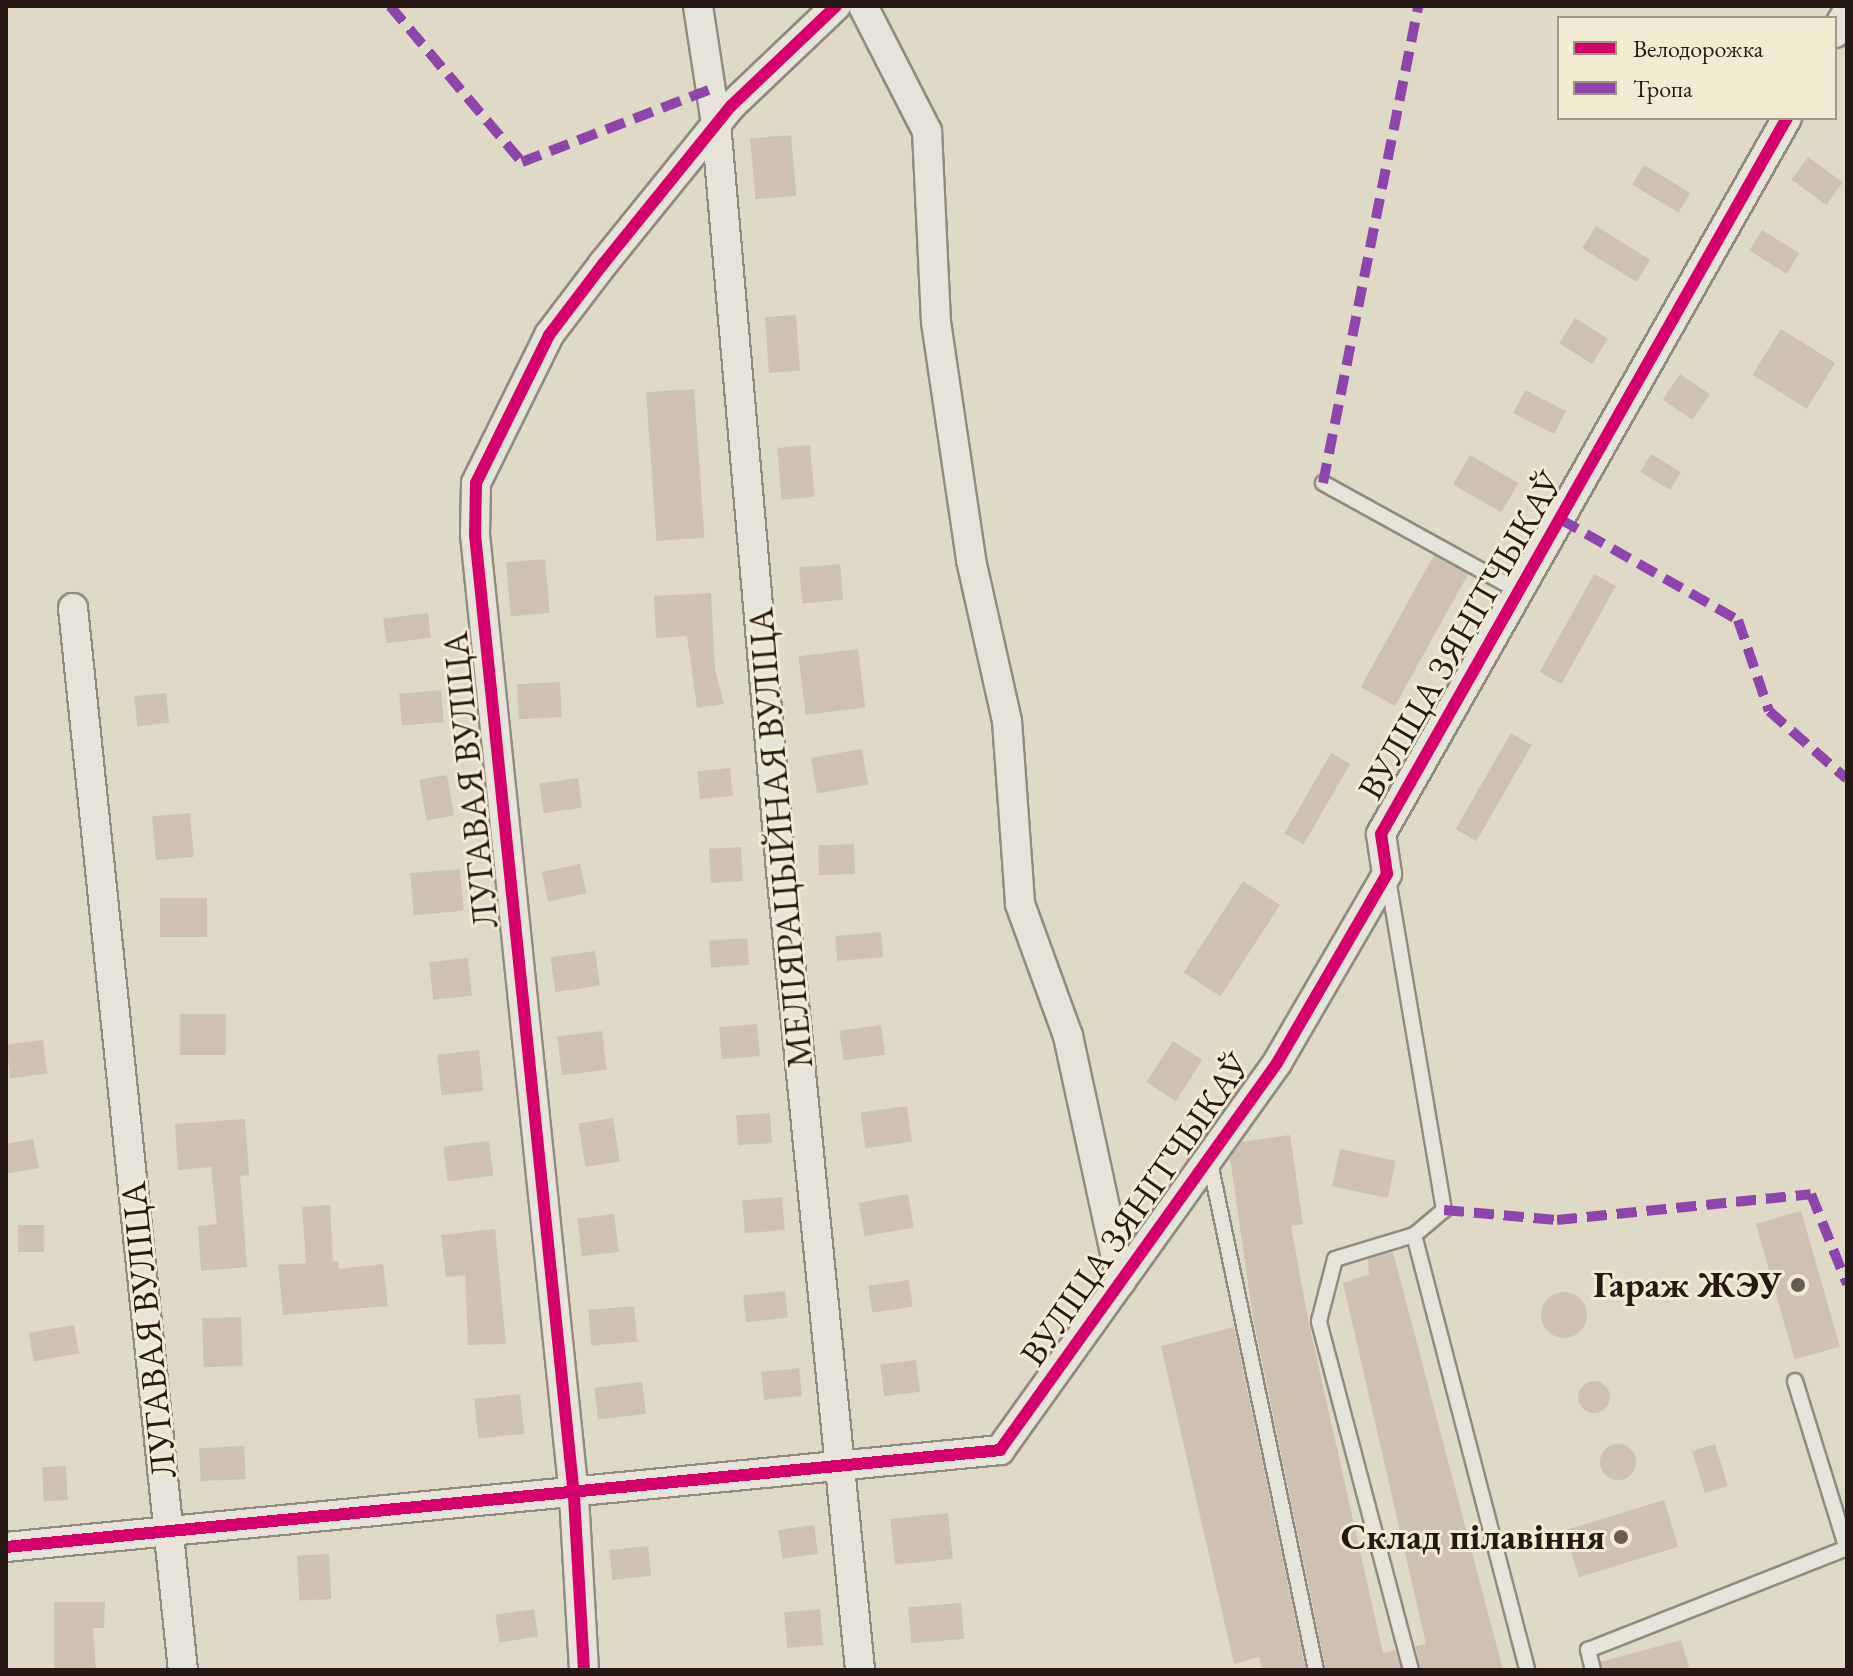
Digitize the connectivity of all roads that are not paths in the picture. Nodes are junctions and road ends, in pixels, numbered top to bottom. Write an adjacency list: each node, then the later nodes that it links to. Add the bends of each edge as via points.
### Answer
1 (698, 6): 7 (street, МЕЛІЯРАЦЫЙНАЯ ВУЛІЦА)
2 (836, 6): 7 (street, ЛУГАВАЯ ВУЛІЦА)
3 (863, 6): 14 (street, via 927,131 936,322 971,560 1007,721 1020,904 1068,1036)
4 (1847, 12): 5 (street)
5 (1837, 30)
6 (1786, 120): 9 (street, ВУЛІЦА ЗЯНІТЧЫКАЎ)
7 (716, 123): 16 (street, МЕЛІЯРАЦЫЙНАЯ ВУЛІЦА, via 781,871); 17 (street, ЛУГАВАЯ ВУЛІЦА, via 549,335 476,483 475,535)
8 (1323, 483): 9 (lane)
9 (1519, 591): 11 (street, ВУЛІЦА ЗЯНІТЧЫКАЎ, via 1381,834)
10 (73, 608): 18 (street, ЛУГАВАЯ ВУЛІЦА)
11 (1387, 874): 12 (street, ВУЛІЦА ЗЯНІТЧЫКАЎ, via 1277,1063); 13 (lane, via 1444,1210)
12 (1209, 1158): 14 (street, ВУЛІЦА ЗЯНІТЧЫКАЎ); 24 (lane)
13 (1414, 1235): 25 (lane, via 1335,1259 1319,1321); 26 (lane)
14 (1121, 1281): 16 (street, ВУЛІЦА ЗЯНІТЧЫКАЎ, via 1000,1450)
15 (1795, 1381): 20 (lane)
16 (843, 1467): 17 (street); 23 (street, МЕЛІЯРАЦЫЙНАЯ ВУЛІЦА)
17 (574, 1496): 18 (street); 22 (street, ЛУГАВАЯ ВУЛІЦА)
18 (168, 1534): 19 (street); 21 (street, ЛУГАВАЯ ВУЛІЦА)
19 (6, 1547)
20 (1847, 1548): 27 (lane, via 1588,1650)
21 (183, 1670)
22 (584, 1670)
23 (860, 1670)
24 (1316, 1670)
25 (1411, 1670)
26 (1527, 1670)
27 (1593, 1670)

